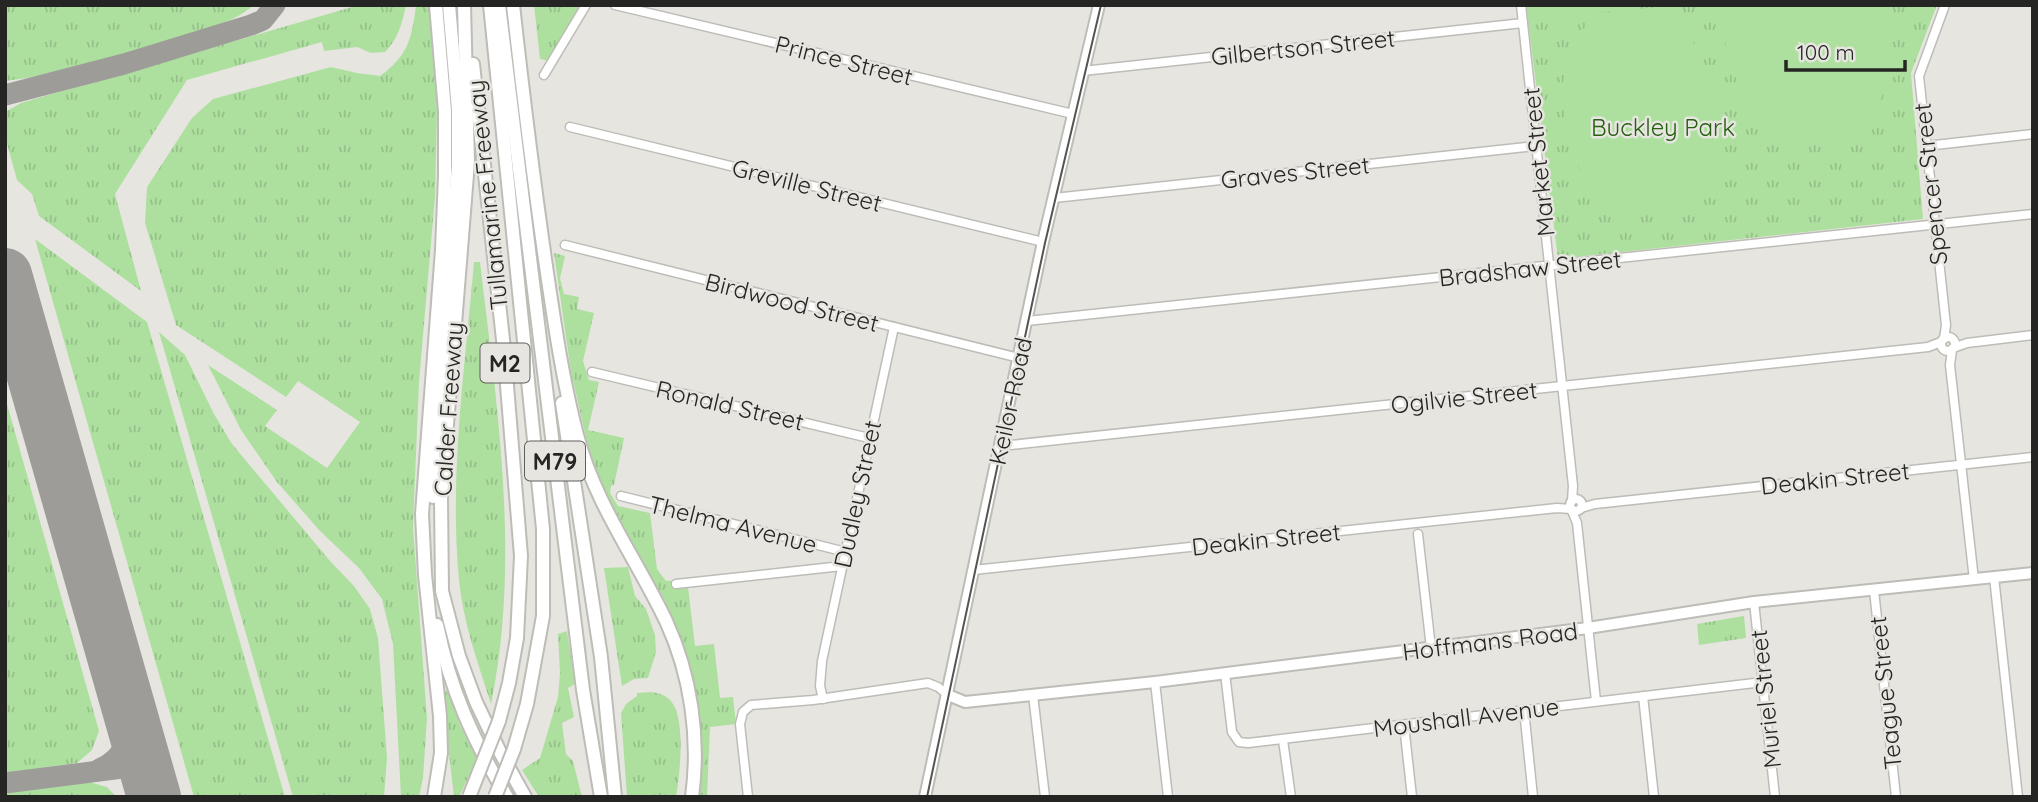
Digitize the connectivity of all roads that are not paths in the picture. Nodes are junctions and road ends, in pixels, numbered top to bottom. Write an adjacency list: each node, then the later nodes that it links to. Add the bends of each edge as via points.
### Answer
1 (436, 5): 41 (highway, via 445,175 422,514)
2 (449, 5): 50 (highway, via 458,166 434,452 434,528)
3 (465, 5): 50 (highway, Calder Freeway, via 468,162 441,499); 66 (highway, Tullamarine Freeway / M2, bridge, via 521,556 517,638 509,683)
4 (490, 5): 67 (highway, Tullamarine Freeway / M2, bridge, via 543,529 542,616 527,704)
5 (499, 5): 70 (highway, M79, via 579,663)
6 (513, 5): 26 (highway)
7 (586, 5): 14 (street)
8 (615, 5): 15 (street, Prince Street)
9 (1099, 5): 13 (main road, Keilor Road)
10 (1521, 5): 12 (street, Market Street)
11 (1945, 5): 19 (street, Spencer Street, via 1919,76)
12 (1523, 23): 13 (street, Gilbertson Street); 18 (street, Market Street)
13 (1083, 71): 15 (main road, Keilor Road)
14 (544, 75)
15 (1073, 114): 20 (main road, Keilor Road)
16 (570, 127): 23 (street, Greville Street)
17 (2033, 134): 19 (street)
18 (1536, 146): 20 (street, Graves Street); 25 (street, Market Street)
19 (1926, 146): 22 (street, Spencer Street)
20 (1054, 198): 23 (main road, Keilor Road)
21 (2033, 215): 22 (street, Bradshaw Street)
22 (1933, 225): 25 (street, Bradshaw Street); 30 (street, Spencer Street)
23 (1044, 242): 27 (main road, Keilor Road)
24 (565, 245): 28 (street, Birdwood Street)
25 (1549, 267): 27 (street, Bradshaw Street); 33 (street, Market Street)
26 (552, 309): 71 (highway, via 601,657); 72 (highway, via 588,471 665,620 681,662 694,730)
27 (1027, 321): 31 (main road, Keilor Road)
28 (894, 327): 31 (street, Birdwood Street); 34 (street, Dudley Street)
29 (2033, 335): 30 (street, Ogilvie Street)
30 (1948, 345): 33 (street, Ogilvie Street); 37 (street, Spencer Street)
31 (1019, 358): 35 (main road, Keilor Road)
32 (592, 372): 34 (street, Ronald Street)
33 (1562, 386): 35 (street, Ogilvie Street); 39 (street, Market Street)
34 (869, 438): 42 (street, Dudley Street)
35 (1001, 446): 44 (main road, Keilor Road)
36 (2033, 457): 37 (street, Deakin Street)
37 (1961, 465): 39 (street, Deakin Street); 47 (street, Spencer Street)
38 (621, 496): 42 (street, Thelma Avenue)
39 (1576, 505): 44 (street, Deakin Street); 52 (street, Market Street)
40 (1418, 534): 53 (street)
41 (424, 552): 65 (highway, via 440,716 441,753); 68 (highway, via 457,701)
42 (846, 552): 43 (street, Dudley Street)
43 (842, 566): 48 (street); 60 (street, Dudley Street)
44 (974, 570): 57 (main road, Keilor Road)
45 (2033, 573): 46 (main road, Hoffmans Road)
46 (1994, 577): 47 (main road, Hoffmans Road); 83 (street)
47 (1973, 580): 49 (main road, Hoffmans Road)
48 (676, 584)
49 (1874, 590): 51 (main road, Hoffmans Road); 82 (street, Teague Street)
50 (442, 591): 69 (highway, Calder Freeway, via 475,702)
51 (1754, 602): 52 (main road, Hoffmans Road); 56 (street, Muriel Street)
52 (1588, 628): 53 (main road, Hoffmans Road); 61 (street, Market Street)
53 (1431, 648): 54 (main road, Hoffmans Road)
54 (1226, 673): 55 (main road, Hoffmans Road); 64 (street, Moushall Avenue, via 1235,738 1248,743)
55 (1155, 682): 58 (main road, Hoffmans Road); 76 (street)
56 (1763, 682): 59 (street, Moushall Avenue); 81 (street, Muriel Street)
57 (948, 695): 58 (main road, Hoffmans Road, via 965,702); 60 (street, via 928,683); 74 (main road, Keilor Road)
58 (1033, 695): 75 (street)
59 (1643, 696): 61 (street, Moushall Avenue); 80 (street)
60 (818, 699): 73 (street, via 762,703 745,710 740,724)
61 (1596, 701): 62 (street, Moushall Avenue)
62 (1524, 710): 63 (street, Moushall Avenue); 79 (street)
63 (1404, 724): 64 (street, Moushall Avenue); 78 (street)
64 (1285, 739): 77 (street)
65 (434, 797)
66 (469, 797)
67 (495, 797)
68 (506, 797)
69 (526, 797)
70 (601, 797)
71 (614, 797)
72 (692, 797)
73 (748, 797)
74 (925, 797)
75 (1045, 797)
76 (1168, 797)
77 (1291, 797)
78 (1412, 797)
79 (1533, 797)
80 (1654, 797)
81 (1775, 797)
82 (1896, 797)
83 (2018, 797)

